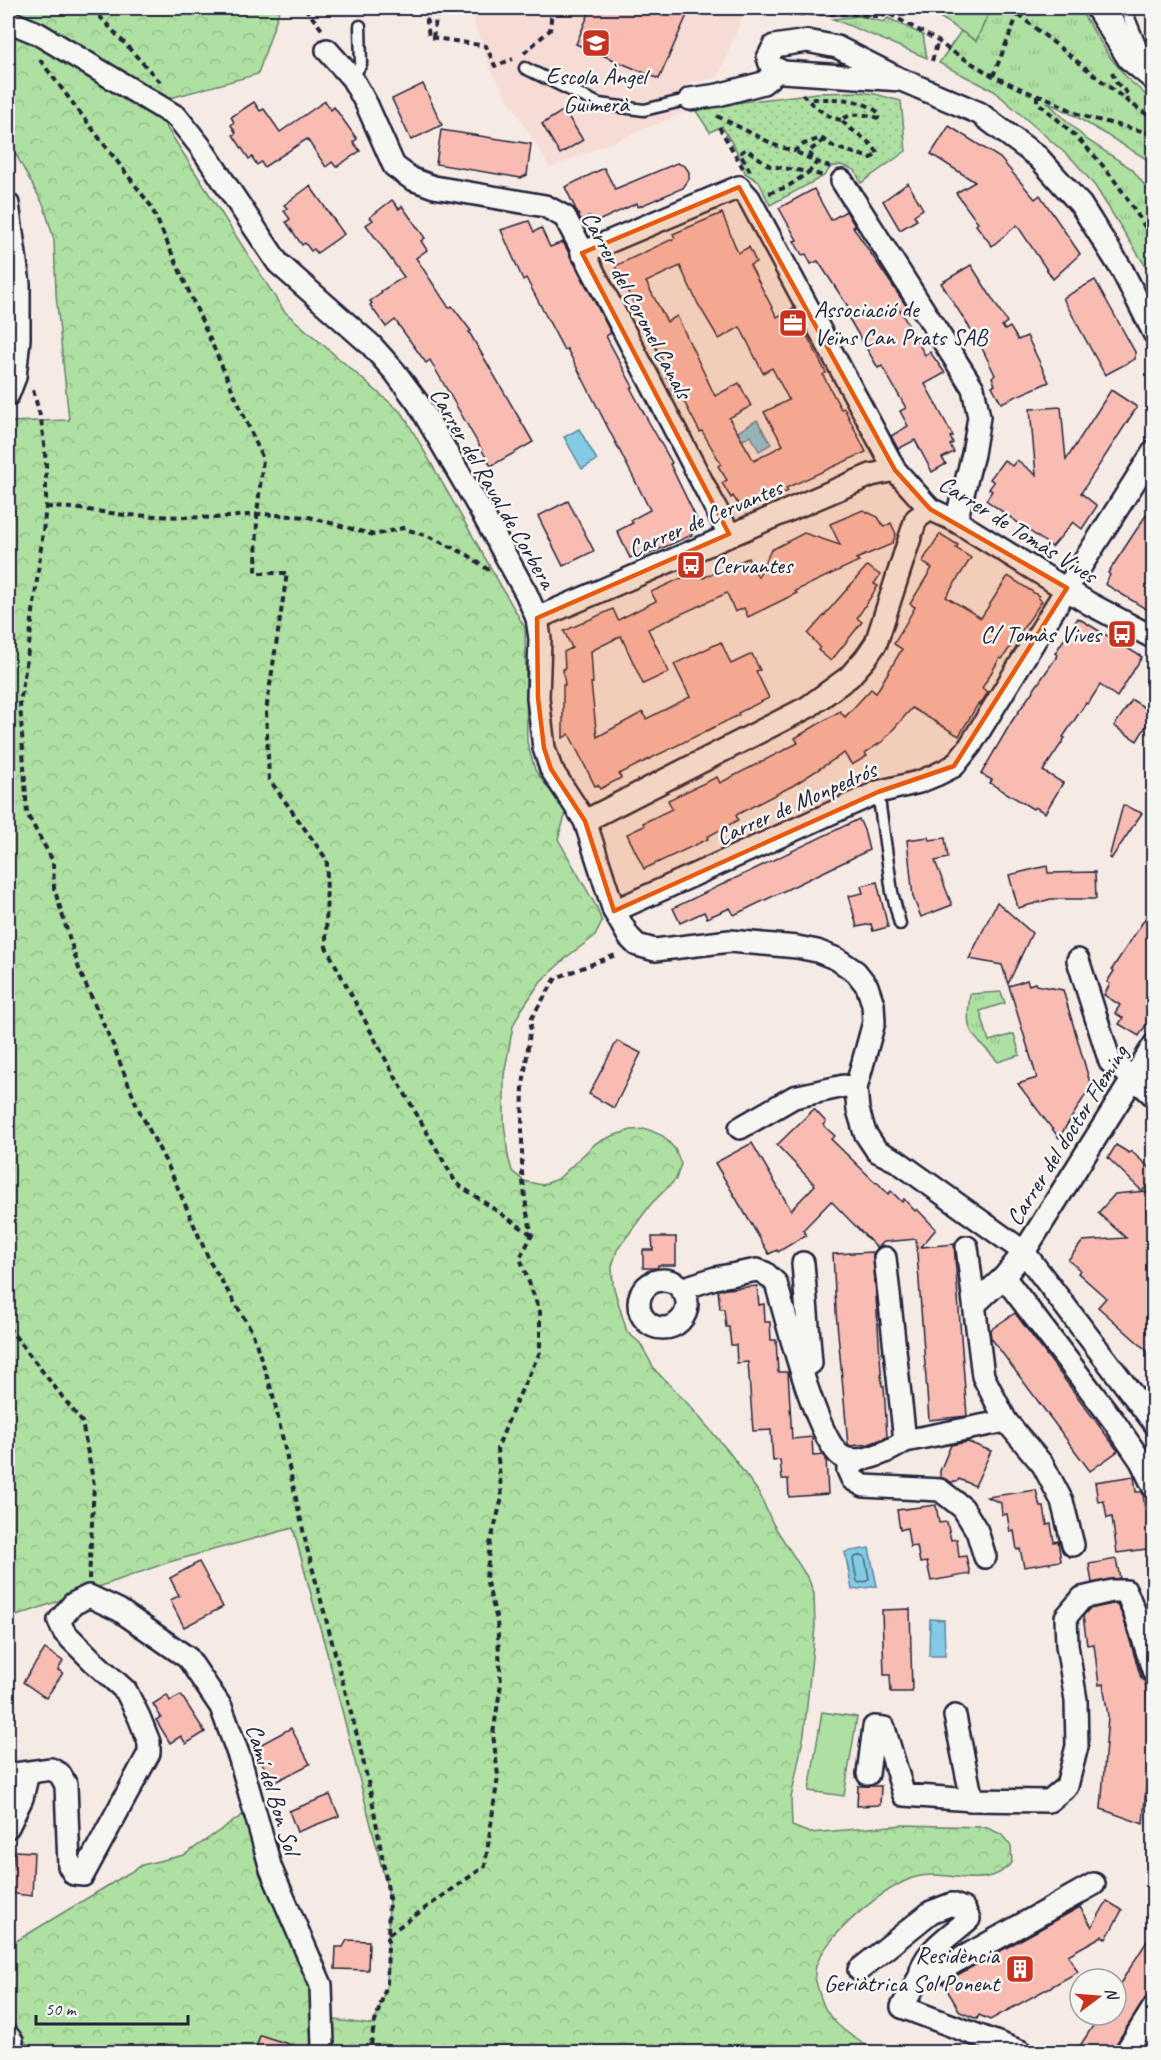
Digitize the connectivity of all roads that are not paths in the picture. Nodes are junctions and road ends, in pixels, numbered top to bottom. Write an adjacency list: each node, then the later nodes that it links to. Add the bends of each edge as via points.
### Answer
1 (1100, 8): 8 (street, via 1131,57)
2 (1125, 8): 8 (lane)
3 (10, 22): 23 (street, Carrer del Raval de Corbera, via 37,33 177,117 278,263 371,345 395,372 511,563)
4 (360, 26): 9 (lane, via 361,64)
5 (327, 50): 9 (street, Carrer del Coronel Canals)
6 (525, 68): 11 (lane, via 599,104 644,110)
7 (778, 71): 10 (street); 10 (street, via 768,58 774,46 807,41 837,47); 11 (street, via 763,83)
8 (1154, 76)
9 (352, 78): 14 (street, Carrer del Coronel Canals, via 394,166 412,179 434,187 545,206 565,217)
10 (902, 80): 15 (street, via 980,113 1038,157 1081,205 1122,270)
11 (690, 99)
12 (842, 181): 20 (street, via 973,388 979,417)
13 (8, 204): 16 (street, via 19,284 19,339 15,377)
14 (582, 253): 18 (street, Carrer de Tomàs Vives, via 728,191 744,175 749,198); 21 (street, Carrer del Coronel Canals)
15 (1154, 333)
16 (8, 395)
17 (1154, 451): 22 (street, Carrer de Monpedrós)
18 (895, 470): 19 (street, Carrer de Tomàs Vives); 21 (street, Carrer de Cervantes, via 871,475)
19 (930, 508): 20 (street, Carrer de Tomàs Vives); 26 (street, via 916,519 876,643 849,676 808,707)
20 (956, 521): 22 (street, Carrer de Tomàs Vives)
21 (729, 534): 23 (street, Carrer de Cervantes)
22 (1067, 588): 24 (street, Carrer de Tomàs Vives); 25 (street, Carrer de Monpedrós, via 970,747 954,766 919,782)
23 (537, 618): 26 (street, Carrer del Raval de Corbera, via 538,698 544,748 551,769)
24 (1154, 639)
25 (878, 792): 27 (street, Carrer de Monpedrós); 28 (lane)
26 (585, 821): 27 (street, Carrer del Raval de Corbera)
27 (615, 911): 32 (street, Carrer del Raval de Corbera, via 637,945 655,950 730,941 797,946 837,959 856,972 867,986 874,1022)
28 (900, 924)
29 (1078, 960): 31 (street, via 1110,1062)
30 (1154, 1045): 31 (street, Carrer del doctor Fleming)
31 (1133, 1077): 33 (street); 36 (street, Carrer del doctor Fleming)
32 (856, 1088): 34 (street, via 844,1086 794,1097); 36 (street, via 858,1110 877,1151 897,1161)
33 (1154, 1096)
34 (740, 1128)
35 (967, 1247): 41 (street)
36 (1024, 1252): 39 (street, Carrer del doctor Fleming); 44 (street)
37 (885, 1258): 45 (street)
38 (802, 1263): 42 (street, via 811,1363)
39 (1004, 1276): 41 (street, Carrer del doctor Fleming); 47 (street, via 1113,1420)
40 (681, 1289): 40 (street, via 687,1311 670,1334 649,1323 640,1302 646,1288 660,1281); 42 (street, via 757,1270 765,1273 776,1283)
41 (975, 1304): 43 (street, via 983,1376)
42 (802, 1370): 46 (street, via 827,1440 841,1456)
43 (1006, 1421): 45 (street); 48 (street, via 1043,1465 1062,1501)
44 (1154, 1423)
45 (905, 1441): 46 (street, via 891,1451)
46 (856, 1461): 49 (street, via 848,1470 852,1479 864,1486 940,1490 963,1508 978,1531)
47 (1154, 1488)
48 (1073, 1545)
49 (985, 1557)
50 (1154, 1673): 54 (street, via 1126,1591 1082,1598 1066,1617 1077,1746 1067,1786 1049,1801)
51 (955, 1716): 54 (street)
52 (18, 1774): 55 (street, via 22,1798); 60 (street, Camí del Bon Sol, via 51,1768 60,1774 66,1785 69,1866 74,1874 83,1875 149,1753 149,1742 126,1691 64,1632 59,1621 73,1604 89,1596 119,1610 188,1658 221,1707 271,1869 321,1985)
53 (868, 1774): 54 (street, via 873,1727 884,1728 903,1795)
54 (972, 1800)
55 (8, 1827)
56 (1094, 1884): 58 (street, via 930,1976)
57 (859, 1970): 58 (street, via 930,1912 952,1904 964,1909 969,1919 928,1955)
58 (920, 1976): 61 (street, via 902,2007)
59 (1154, 2007): 62 (street)
60 (320, 2052)
61 (1022, 2052)
62 (1126, 2052)

